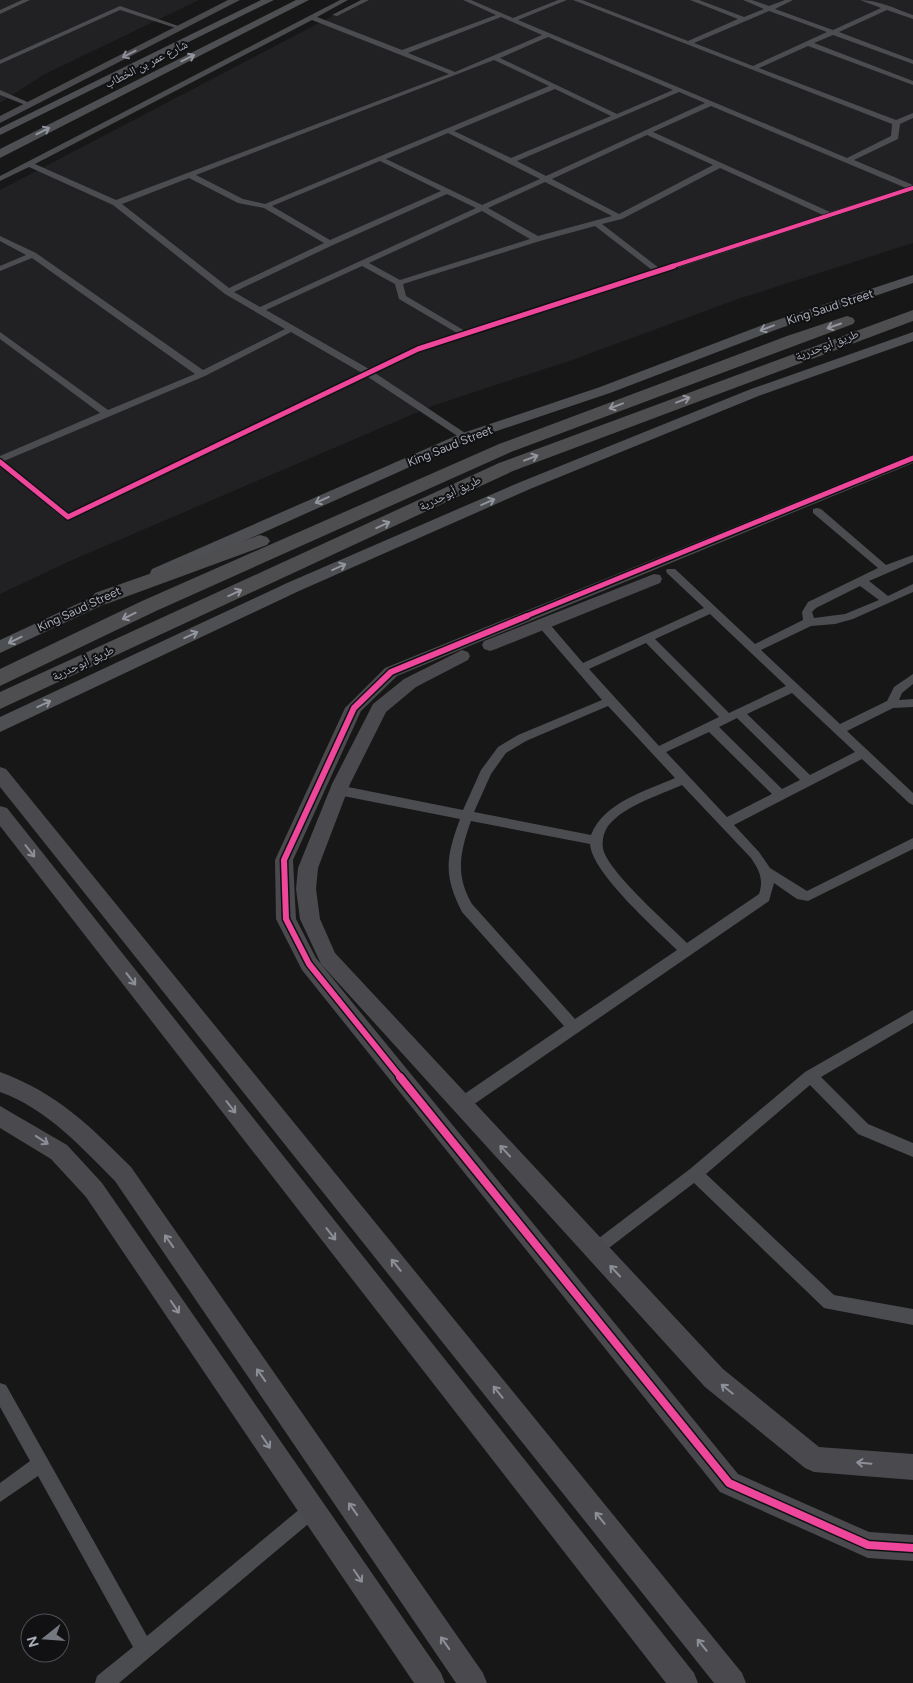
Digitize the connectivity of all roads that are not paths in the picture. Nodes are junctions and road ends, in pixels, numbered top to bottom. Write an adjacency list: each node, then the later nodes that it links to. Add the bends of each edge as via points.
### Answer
1 (27, 0): 18 (street)
2 (234, 0): 25 (street)
3 (269, 0): 40 (main road, شارع عمر بن الخطاب)
4 (304, 0): 51 (main road, شارع عمر بن الخطاب, one-way to 4)
5 (345, 0): 20 (street)
6 (366, 0): 24 (street)
7 (466, 0): 19 (street)
8 (564, 0): 23 (street)
9 (576, 0): 28 (street)
10 (693, 0): 22 (street)
11 (746, 0): 17 (street)
12 (790, 0): 17 (street)
13 (863, 0): 16 (street)
14 (115, 1): 15 (street)
15 (120, 8): 25 (street); 32 (street)
16 (887, 8): 21 (street); 26 (street)
17 (770, 9): 22 (street); 26 (street)
18 (0, 12)
19 (502, 15): 23 (street); 30 (street)
20 (311, 17): 24 (street); 55 (street)
21 (913, 17)
22 (744, 19): 28 (street)
23 (512, 20): 27 (street)
24 (322, 22): 30 (street)
25 (181, 28): 42 (street, one-way to 42)
26 (835, 33): 29 (street); 33 (street)
27 (548, 35): 31 (street); 38 (street)
28 (688, 43): 34 (street)
29 (810, 44): 34 (street); 36 (street)
30 (401, 53): 35 (street)
31 (495, 58): 35 (street); 37 (street)
32 (0, 62)
33 (913, 62)
34 (754, 68): 46 (street)
35 (455, 74): 57 (street)
36 (913, 83)
37 (555, 86): 44 (street); 47 (street)
38 (679, 90): 41 (street); 44 (street)
39 (0, 92): 42 (street)
40 (70, 97): 48 (main road, شارع عمر بن الخطاب); 50 (main road, via 24,129)
41 (711, 103): 49 (street); 54 (street)
42 (30, 105): 45 (street)
43 (913, 115): 46 (street)
44 (616, 116): 53 (street)
45 (0, 120)
46 (896, 123): 54 (street, via 895,137)
47 (446, 130): 52 (street); 53 (street)
48 (0, 132)
49 (648, 132): 56 (street); 58 (street)
50 (0, 140)
51 (0, 154)
52 (379, 158): 61 (street); 63 (street)
53 (511, 161): 58 (street)
54 (848, 161): 60 (street)
55 (28, 164): 59 (street); 62 (street)
56 (719, 165): 65 (street); 66 (street)
57 (190, 175): 62 (street); 63 (street, via 241,201)
58 (547, 178): 64 (street); 66 (street)
59 (0, 179)
60 (913, 188): 65 (street)
61 (447, 191): 64 (street); 70 (street)
62 (116, 203): 77 (street)
63 (266, 206): 70 (street)
64 (482, 208): 69 (street); 72 (street)
65 (830, 215): 74 (street)
66 (619, 217): 67 (street)
67 (596, 223): 69 (street); 74 (street)
68 (0, 238): 71 (street)
69 (537, 239): 76 (street)
70 (330, 243): 77 (street)
71 (34, 255): 73 (street); 86 (street)
72 (362, 264): 76 (street); 79 (street)
73 (0, 269)
74 (658, 271): 83 (street)
75 (913, 279): 88 (main road, King Saud Street, one-way to 88)
76 (398, 283): 83 (street, via 402,297)
77 (228, 292): 79 (street)
78 (913, 299): 92 (highway, طريق أبوحدرية, one-way to 92, via 783,343)
79 (260, 310): 81 (street)
80 (913, 314): 111 (highway, طريق أبوحدرية, one-way to 80, via 506,467)
81 (294, 328): 85 (street); 86 (street)
82 (0, 334): 87 (street)
83 (464, 334): 85 (street, via 418,349)
84 (913, 336): 117 (main road, one-way to 84, via 293,587 524,486 756,392)
85 (367, 372): 88 (street); 90 (street, via 68,517)
86 (202, 374): 87 (street)
87 (107, 414): 90 (street)
88 (465, 437): 99 (main road, King Saud Street, one-way to 99)
89 (913, 458): 150 (street, via 391,672 354,708 284,860 286,919 309,964 729,1483 868,1545)
90 (0, 460)
91 (913, 471): 93 (street)
92 (434, 478): 99 (highway); 108 (highway, طريق أبوحدرية, one-way to 108, via 149,606)
93 (817, 511): 95 (street); 96 (street)
94 (913, 558): 95 (street)
95 (885, 569): 97 (street)
96 (671, 572): 101 (street); 103 (street)
97 (861, 581): 100 (street); 102 (street, via 812,605 807,612)
98 (913, 589): 100 (street)
99 (102, 598): 105 (main road, King Saud Street, one-way to 105)
100 (886, 600): 102 (street, via 831,622)
101 (711, 609): 104 (street); 106 (street)
102 (809, 622): 106 (street)
103 (543, 624): 107 (street); 125 (street, via 453,659 410,683 379,708)
104 (647, 638): 107 (street); 116 (street)
105 (0, 647)
106 (753, 649): 110 (street)
107 (581, 668): 112 (street)
108 (0, 678)
109 (913, 678): 114 (street, via 898,690)
110 (794, 687): 115 (street); 119 (street)
111 (0, 700)
112 (610, 700): 120 (street); 129 (street, via 503,750 490,763)
113 (913, 703): 114 (street)
114 (891, 704): 119 (street)
115 (739, 713): 116 (street); 124 (street)
116 (727, 718): 118 (street)
117 (0, 724)
118 (710, 726): 120 (street); 126 (street)
119 (839, 730): 121 (street)
120 (658, 751): 123 (street)
121 (864, 753): 124 (street); 127 (street)
122 (0, 774): 156 (street, one-way to 122)
123 (685, 779): 130 (street); 131 (street, via 609,817 597,833)
124 (809, 781): 126 (street)
125 (338, 790): 129 (street); 139 (street, via 308,868 306,889 310,919 328,958)
126 (781, 795): 130 (street)
127 (913, 800)
128 (0, 813): 155 (street, one-way to 155)
129 (466, 816): 131 (street); 136 (street, via 454,872 458,891 467,908)
130 (726, 823): 133 (street)
131 (597, 841): 134 (street, via 597,850 607,868)
132 (913, 843): 133 (street, via 808,896)
133 (766, 872): 134 (street, via 769,885 764,897)
134 (686, 950): 136 (street)
135 (913, 1016): 137 (street)
136 (573, 1026): 139 (street)
137 (810, 1076): 141 (street, via 863,1129); 142 (street)
138 (0, 1082): 154 (street, one-way to 138, via 122,1174 69,1121 14,1086)
139 (462, 1104): 143 (street, one-way to 139)
140 (0, 1116): 149 (street, one-way to 149, via 59,1152 94,1190)
141 (913, 1150)
142 (695, 1174): 143 (street); 144 (street, via 830,1302)
143 (596, 1249): 147 (street, one-way to 143, via 814,1459 714,1378)
144 (913, 1317)
145 (0, 1391): 146 (street)
146 (41, 1464): 148 (street); 151 (street)
147 (913, 1467)
148 (0, 1493)
149 (313, 1509): 151 (street); 153 (street, one-way to 153)
150 (913, 1548)
151 (144, 1649): 152 (street)
152 (104, 1683)
153 (431, 1683)
154 (473, 1683)
155 (684, 1683)
156 (732, 1683)

